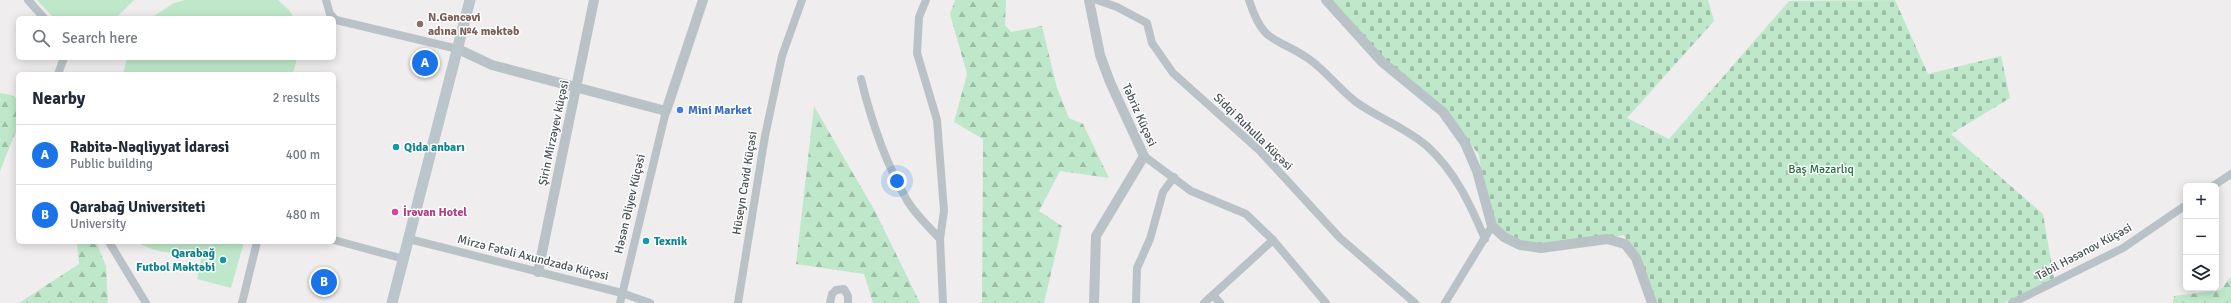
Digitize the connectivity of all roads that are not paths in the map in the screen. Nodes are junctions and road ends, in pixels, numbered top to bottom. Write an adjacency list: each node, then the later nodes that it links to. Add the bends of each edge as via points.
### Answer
1 (28, 0): 12 (street)
2 (326, 0): 13 (street)
3 (470, 0): 15 (main road)
4 (594, 0): 19 (street, Şirin Mirzəyev küçəsi)
5 (703, 0): 20 (street, Həsən Əliyev Küçəsi)
6 (802, 0): 43 (street, Hüseyn Cavid Küçəsi, via 782,56 765,136)
7 (926, 0): 28 (street, via 920,17 917,53 937,120 944,211)
8 (1089, 0): 21 (street, Təbriz Küçəsi, via 1100,55)
9 (1097, 0): 52 (street, Sidqi Ruhulla Küçəsi, via 1148,23 1152,43 1173,73 1259,150 1340,238)
10 (1249, 0): 29 (street, via 1256,22 1268,37 1309,59 1355,101 1427,146 1452,172 1468,199)
11 (1326, 0): 26 (street, via 1382,62 1443,112 1464,143 1477,171)
12 (42, 16)
13 (332, 16)
14 (336, 20): 15 (street)
15 (458, 49): 19 (street, via 492,65); 27 (main road)
16 (63, 60): 17 (street)
17 (59, 72)
18 (861, 79): 28 (street, via 870,118 908,202)
19 (577, 88): 20 (street); 35 (street, Şirin Mirzəyev küçəsi)
20 (666, 111): 36 (street, Həsən Əliyev Küçəsi)
21 (1144, 156): 23 (street); 47 (street, Təbriz Küçəsi, via 1096,236)
22 (2231, 174): 24 (street)
23 (1174, 177): 30 (street, via 1191,191 1246,214); 48 (street, via 1163,192 1150,239 1137,268)
24 (2218, 183)
25 (2183, 207): 55 (street, Tabil Həsənov Küçəsi, via 2122,248)
26 (1492, 226): 29 (street); 54 (street, via 1504,237 1520,245 1541,248 1607,239 1625,244 1636,258)
27 (409, 239): 34 (main road); 35 (street, Mirzə Fətəli Axundzadə Küçəsi)
28 (940, 239): 46 (street)
29 (1485, 239): 53 (street)
30 (1273, 240): 37 (street); 51 (street)
31 (336, 241): 34 (street)
32 (110, 244): 38 (street)
33 (257, 244): 39 (street)
34 (404, 259): 40 (main road)
35 (538, 272): 36 (street, Mirzə Fətəli Axundzadə Küçəsi)
36 (622, 293): 41 (street, Həsən Əliyev Küçəsi); 42 (street, Mirzə Fətəli Axundzadə Küçəsi)
37 (1213, 294): 49 (street); 50 (street)
38 (146, 303)
39 (242, 303)
40 (392, 303)
41 (620, 303)
42 (650, 303)
43 (738, 303)
44 (830, 303): 45 (street, via 832,294 836,290 844,289)
45 (848, 303)
46 (943, 303)
47 (1094, 303)
48 (1136, 303)
49 (1204, 303)
50 (1220, 303)
51 (1326, 303)
52 (1415, 303)
53 (1445, 303)
54 (1652, 303)
55 (2012, 303)

